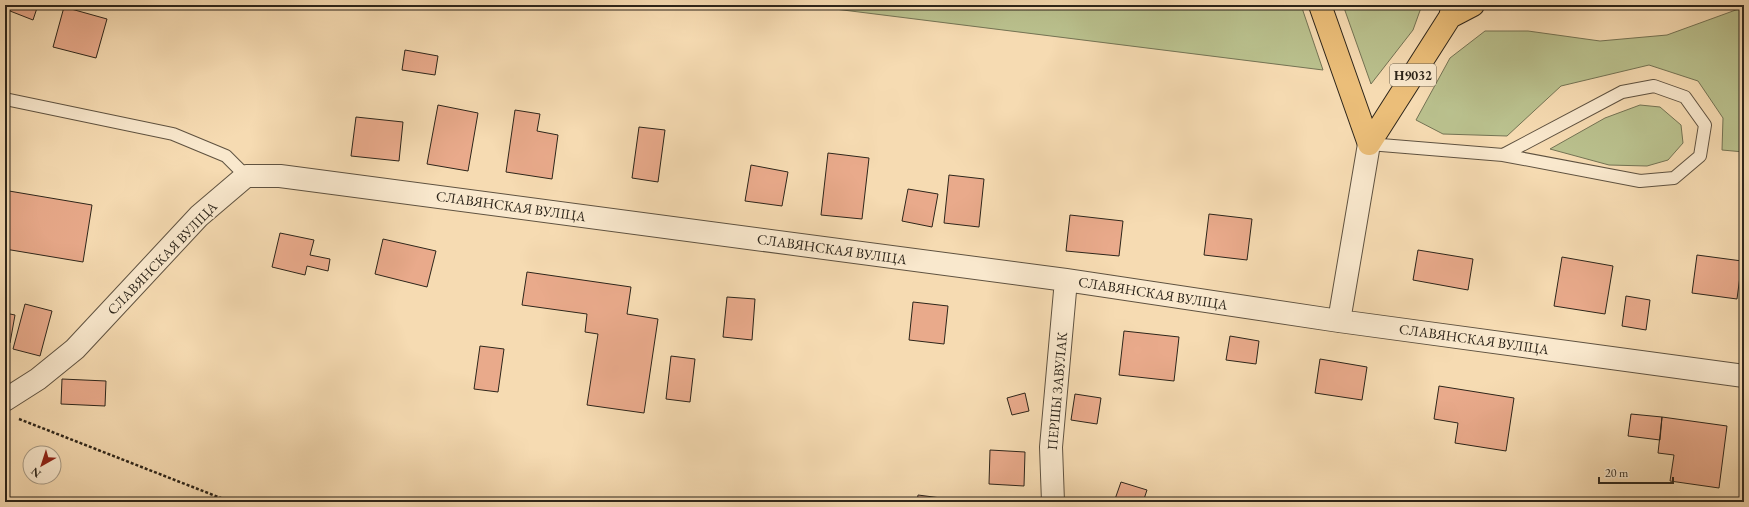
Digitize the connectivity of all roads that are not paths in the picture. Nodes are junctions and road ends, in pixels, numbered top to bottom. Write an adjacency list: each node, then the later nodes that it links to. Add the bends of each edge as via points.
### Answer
1 (1320, 5): 5 (highway, Н9032)
2 (1474, 5): 3 (highway, Н9032)
3 (1452, 11): 5 (highway, Н9032)
4 (5, 99): 7 (lane, via 173,134 226,156)
5 (1369, 144): 6 (lane); 9 (street, Н9032)
6 (1503, 155): 6 (lane, via 1640,180 1674,178 1700,156 1704,125 1685,97 1654,86 1622,92)
7 (246, 176): 8 (street, СЛАВЯНСКАЯ ВУЛІЦА, via 280,176); 11 (street, СЛАВЯНСКАЯ ВУЛІЦА, via 199,216 75,349 38,379)
8 (1066, 280): 9 (street, СЛАВЯНСКАЯ ВУЛІЦА); 12 (street, ПЕРШЫ ЗАВУЛАК, via 1051,447)
9 (1339, 321): 10 (street, СЛАВЯНСКАЯ ВУЛІЦА)
10 (1744, 376)
11 (9, 408)
12 (1053, 502)

